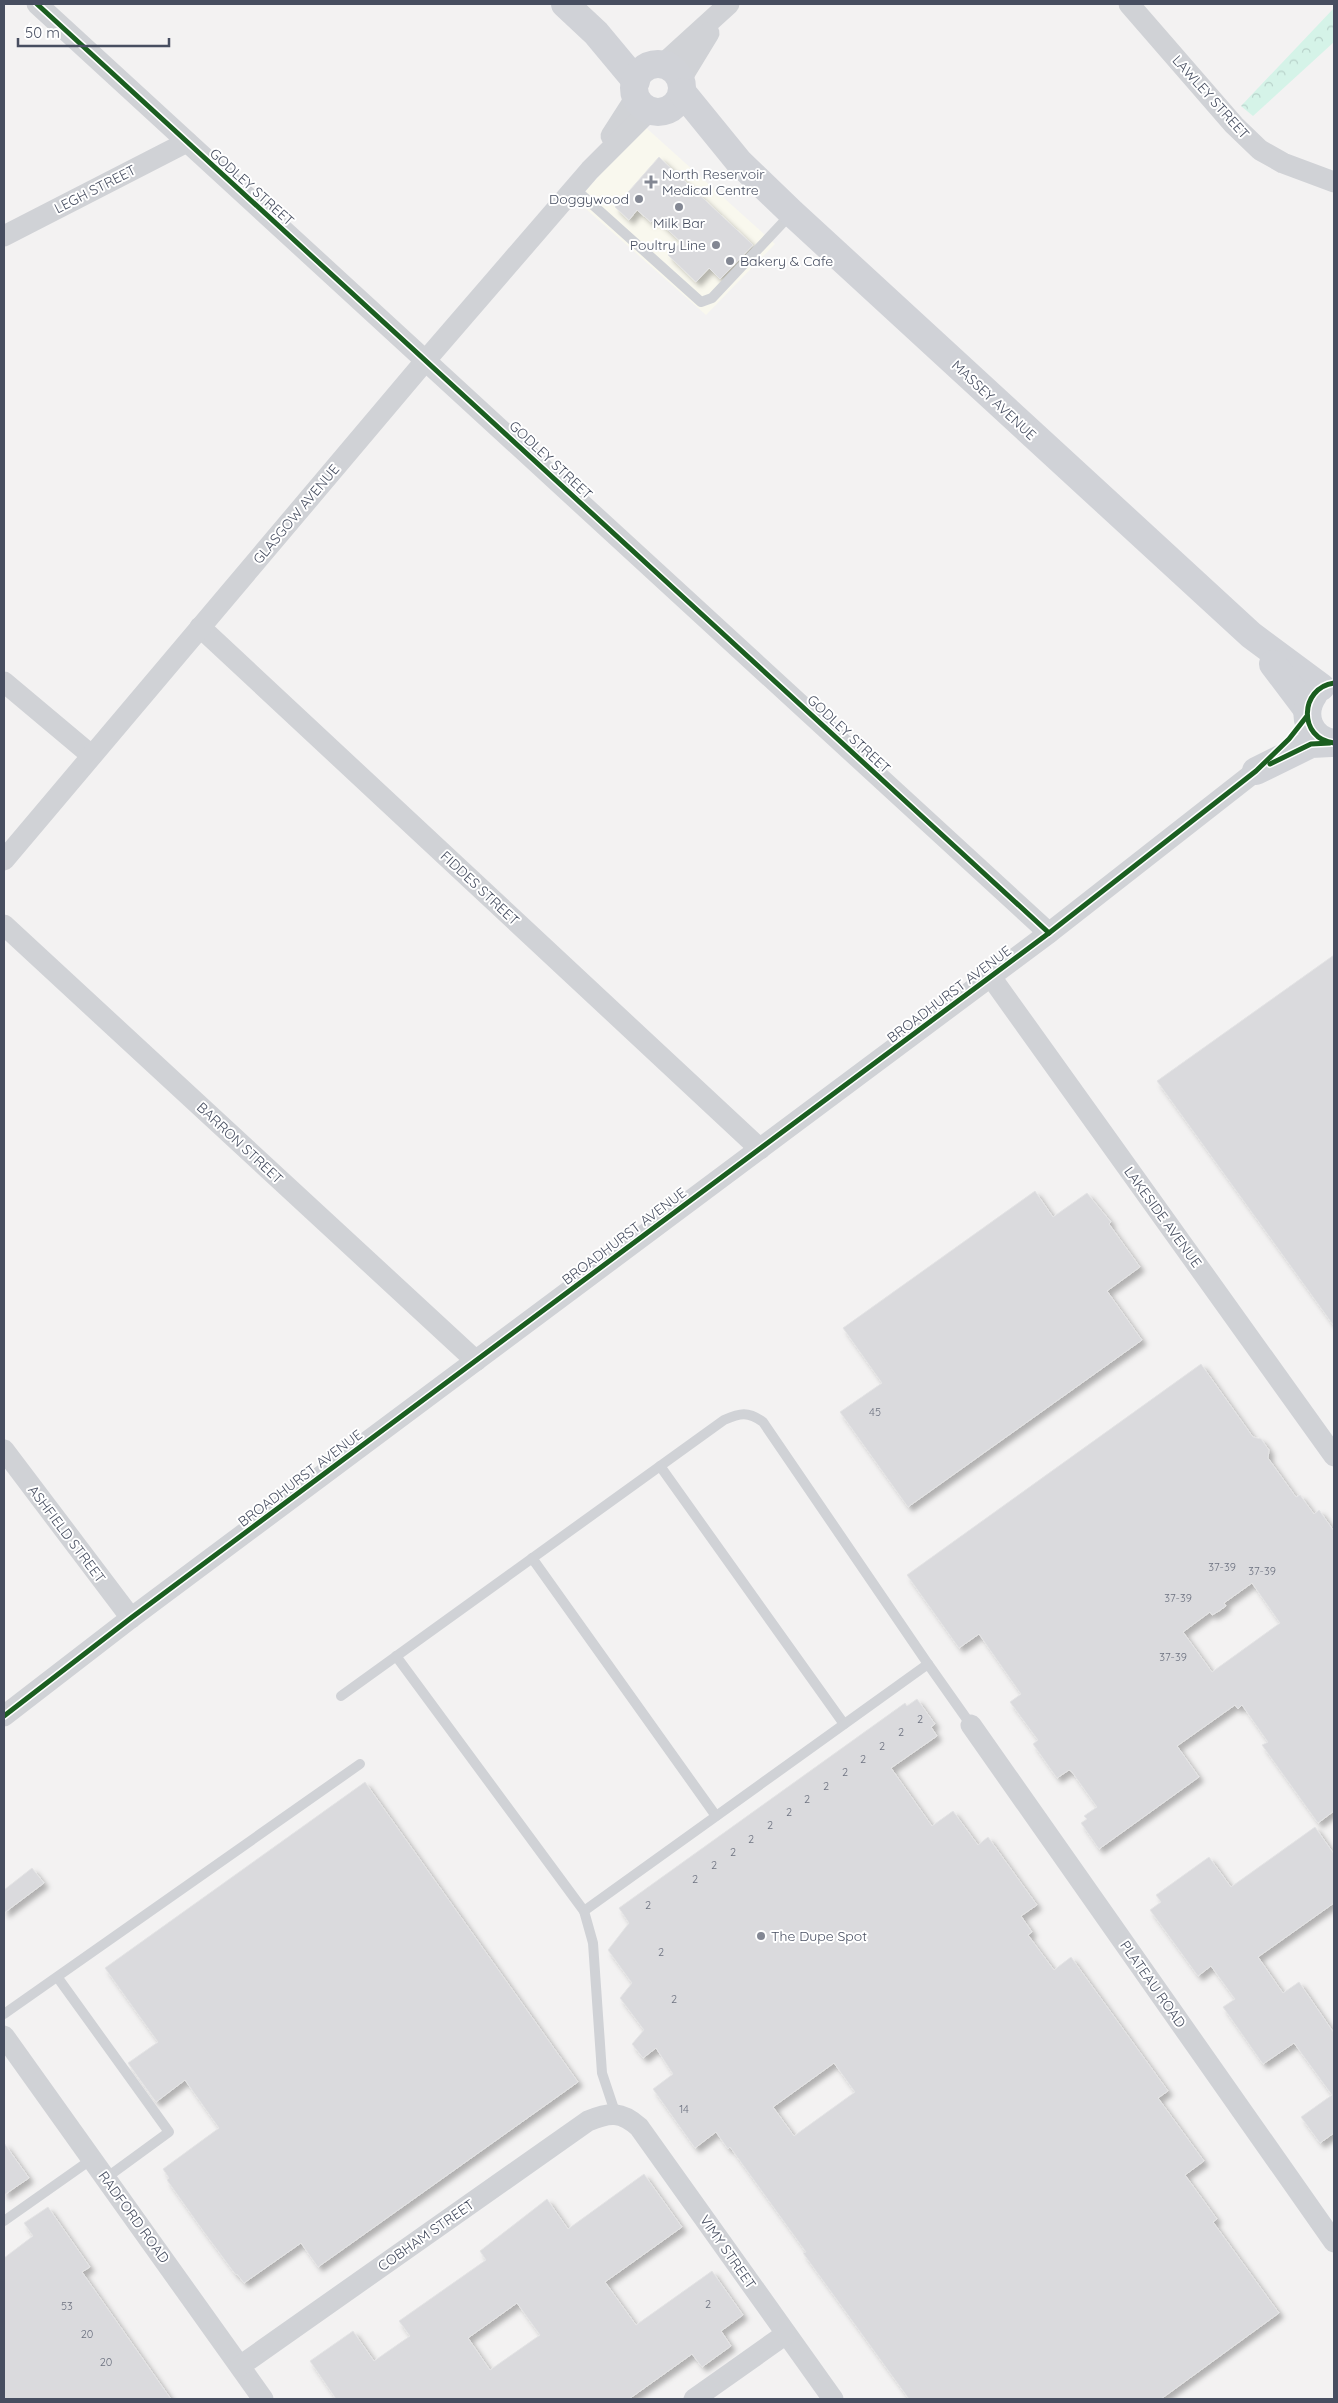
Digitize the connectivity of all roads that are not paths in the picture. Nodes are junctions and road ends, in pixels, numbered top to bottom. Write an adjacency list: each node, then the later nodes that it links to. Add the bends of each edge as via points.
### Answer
1 (37, 4): 6 (street, GODLEY STREET)
2 (565, 4): 5 (street, MASSEY AVENUE)
3 (1129, 4): 7 (street, LAWLEY STREET, via 1234,125 1260,150 1283,163)
4 (726, 7): 5 (street, GLASGOW AVENUE)
5 (658, 87): 8 (street, GLASGOW AVENUE); 9 (street, MASSEY AVENUE)
6 (186, 142): 10 (street, LEGH STREET); 11 (street, GODLEY STREET)
7 (1334, 182)
8 (574, 188): 9 (lane, via 701,302 712,298); 11 (street, GLASGOW AVENUE)
9 (792, 214): 14 (street, MASSEY AVENUE)
10 (4, 236)
11 (426, 360): 12 (street, GLASGOW AVENUE); 20 (street, GODLEY STREET)
12 (200, 627): 16 (street, GLASGOW AVENUE); 22 (street, FIDDES STREET)
13 (4, 682): 16 (street)
14 (1317, 699): 15 (street, MASSEY AVENUE, via 1314,734); 17 (street, BROADHURST AVENUE, via 1289,739)
15 (1333, 743): 17 (street, BROADHURST AVENUE, via 1311,744)
16 (91, 755): 18 (street, GLASGOW AVENUE)
17 (1256, 771): 20 (street, BROADHURST AVENUE)
18 (4, 860)
19 (4, 925): 23 (street, BARRON STREET)
20 (1050, 933): 21 (street, BROADHURST AVENUE)
21 (991, 977): 22 (street, BROADHURST AVENUE); 25 (street, LAKESIDE AVENUE)
22 (760, 1149): 23 (street, BROADHURST AVENUE)
23 (476, 1361): 28 (street, BROADHURST AVENUE)
24 (4, 1450): 28 (street, ASHFIELD STREET)
25 (1334, 1456)
26 (660, 1466): 27 (lane); 30 (lane, via 724,1420 741,1413 763,1422); 33 (lane)
27 (532, 1558): 29 (lane); 36 (lane)
28 (131, 1618): 32 (street, BROADHURST AVENUE)
29 (396, 1656): 31 (lane); 37 (lane)
30 (928, 1664): 33 (lane); 34 (lane)
31 (341, 1696)
32 (4, 1716)
33 (844, 1724): 36 (lane)
34 (971, 1725): 45 (street, PLATEAU ROAD)
35 (360, 1764): 38 (lane)
36 (716, 1816): 37 (lane)
37 (584, 1911): 41 (lane, via 593,1943 602,2073)
38 (58, 1978): 39 (lane); 43 (lane, via 170,2132)
39 (4, 2014)
40 (4, 2036): 42 (street, RADFORD ROAD)
41 (616, 2115): 46 (street, VIMY STREET, via 627,2117 639,2127); 47 (street, COBHAM STREET, via 605,2114 588,2121)
42 (92, 2158): 43 (street, RADFORD ROAD); 44 (lane)
43 (106, 2178): 47 (street, RADFORD ROAD)
44 (4, 2221)
45 (1334, 2242)
46 (786, 2334): 49 (street); 50 (street, VIMY STREET)
47 (240, 2366): 48 (street, RADFORD ROAD)
48 (257, 2397)
49 (694, 2399)
50 (833, 2399)

